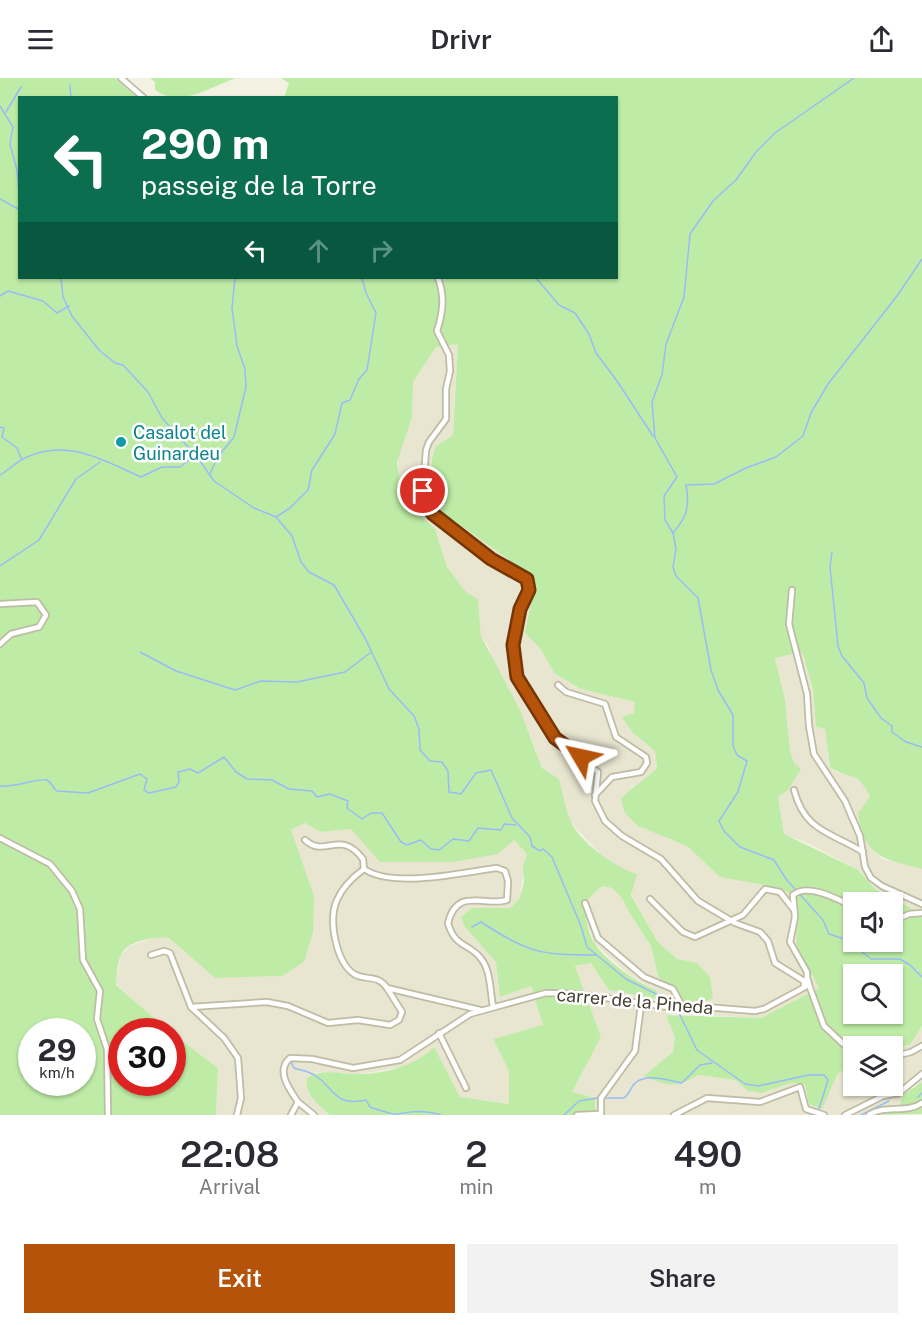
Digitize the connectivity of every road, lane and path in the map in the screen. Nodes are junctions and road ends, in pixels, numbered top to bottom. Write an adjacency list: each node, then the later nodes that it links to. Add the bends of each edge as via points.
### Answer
1 (121, 78): 2 (street)
2 (142, 96)
3 (438, 279): 9 (street, via 443,316 437,331 449,355 450,371 446,419 426,450 425,504 479,550 527,579 529,590 520,609 513,645 517,677 555,738 596,770)
4 (792, 590): 12 (street, via 789,624 807,694 812,748 845,801)
5 (0, 604): 6 (street, via 37,602 46,615 39,627 11,634)
6 (0, 644)
7 (558, 685): 9 (street, via 566,692 605,704 616,737 646,757 641,772 612,777)
8 (794, 790): 12 (street, via 805,818)
9 (595, 795): 21 (street, via 599,811 616,831 661,859 698,901)
10 (0, 838): 44 (street, via 50,864 72,891 80,909 83,960 100,991 97,1019 107,1049)
11 (304, 840): 13 (street, via 323,847 348,845 363,859)
12 (863, 852): 17 (street, via 865,867 876,882)
13 (364, 869): 24 (street, via 337,900 336,946 354,973 378,979); 26 (street, via 374,874 419,878 497,868 505,871 505,901 467,900 448,920 457,941 484,962)
14 (650, 899): 21 (street, via 692,936 704,935)
15 (843, 901): 18 (street, via 802,890 793,895)
16 (585, 903): 28 (street, via 598,938 644,977 673,989)
17 (922, 904)
18 (794, 910): 21 (street, via 780,892 768,889 746,912); 23 (street, via 790,942 807,972)
19 (922, 913): 20 (street)
20 (903, 917)
21 (730, 921): 23 (street, via 760,932 768,941 775,963)
22 (151, 955): 27 (street, via 170,953)
23 (806, 983): 28 (street, carrer de la Pineda, via 760,1011); 31 (street, via 824,1026)
24 (387, 988): 27 (street, via 402,1012 399,1020 390,1025 358,1020 323,1022 275,1002); 29 (street)
25 (641, 1005): 26 (street, carrer de la Pineda, via 561,992); 28 (street, carrer de la Pineda); 49 (street, via 635,1051 601,1098)
26 (493, 1006): 29 (street, carrer de la Pineda)
27 (191, 1007): 45 (street, via 224,1038 238,1058 241,1091)
28 (683, 1008)
29 (480, 1010): 30 (street, carrer de la Pineda)
30 (439, 1034): 35 (street); 39 (street, carrer de la Pineda, via 400,1060 358,1068 290,1058 284,1065 284,1077)
31 (843, 1044)
32 (922, 1046): 33 (street)
33 (903, 1054)
34 (922, 1074): 36 (street)
35 (466, 1088)
36 (903, 1088)
37 (888, 1096): 52 (street)
38 (894, 1096): 41 (street)
39 (298, 1102): 46 (street); 47 (street)
40 (922, 1103): 41 (street, via 914,1108)
41 (895, 1108): 53 (street)
42 (806, 1109): 43 (street); 50 (street, via 803,1090 797,1088 760,1102 707,1098); 51 (street)
43 (819, 1113)
44 (108, 1115)
45 (237, 1115)
46 (291, 1115)
47 (314, 1115)
48 (577, 1115): 49 (street)
49 (600, 1115)
50 (674, 1115)
51 (808, 1115)
52 (845, 1115)
53 (869, 1115)

